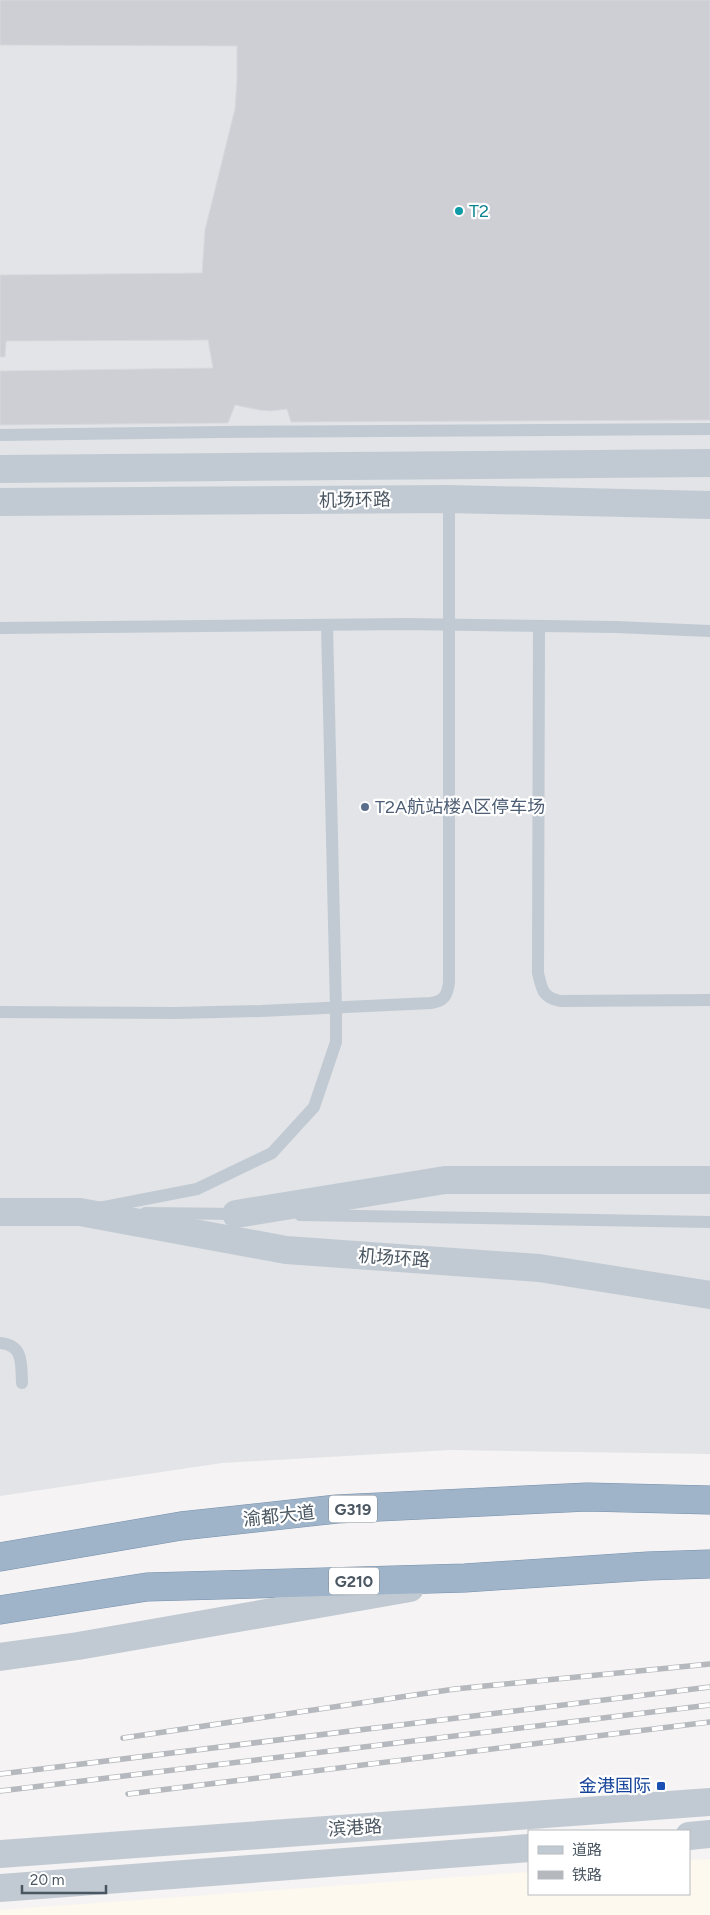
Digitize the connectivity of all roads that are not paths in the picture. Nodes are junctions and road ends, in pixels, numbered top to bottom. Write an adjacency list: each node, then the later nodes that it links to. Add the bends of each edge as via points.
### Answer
1 (710, 429): 2 (lane)
2 (0, 435)
3 (710, 463): 4 (street, 机场环路)
4 (0, 469)
5 (449, 499): 6 (street, 机场环路); 7 (street, 机场环路); 8 (lane)
6 (0, 502)
7 (710, 505)
8 (449, 625): 9 (lane); 10 (lane); 14 (lane, via 447,995 441,1001 430,1003)
9 (327, 626): 11 (lane); 14 (lane)
10 (539, 626): 12 (lane); 13 (lane, via 538,973 541,986 550,999 560,1001)
11 (0, 628)
12 (710, 631)
13 (710, 1000)
14 (336, 1008): 15 (lane, via 176,1013); 18 (lane, via 336,1042 314,1107 272,1153 197,1189)
15 (0, 1012)
16 (710, 1180): 19 (street, via 445,1180)
17 (0, 1212): 18 (street, 机场环路)
18 (80, 1212): 19 (lane, 机场环路); 21 (street, 机场环路, via 286,1250 538,1268)
19 (236, 1214): 20 (lane, 机场环路)
20 (710, 1222)
21 (710, 1294)
22 (0, 1343): 23 (lane, via 17,1350)
23 (22, 1383)
24 (710, 1500): 25 (highway, 渝都大道 / G319, via 587,1497 338,1510 181,1526)
25 (0, 1557)
26 (710, 1564): 27 (highway, G210)
27 (465, 1578): 28 (highway, G210, via 147,1587); 29 (street)
28 (0, 1610)
29 (0, 1657)
30 (710, 1802): 34 (street, 滨港路)
31 (710, 1834): 32 (street)
32 (690, 1836)
33 (528, 1848): 35 (street, 滨港路)
34 (0, 1854)
35 (0, 1888)

